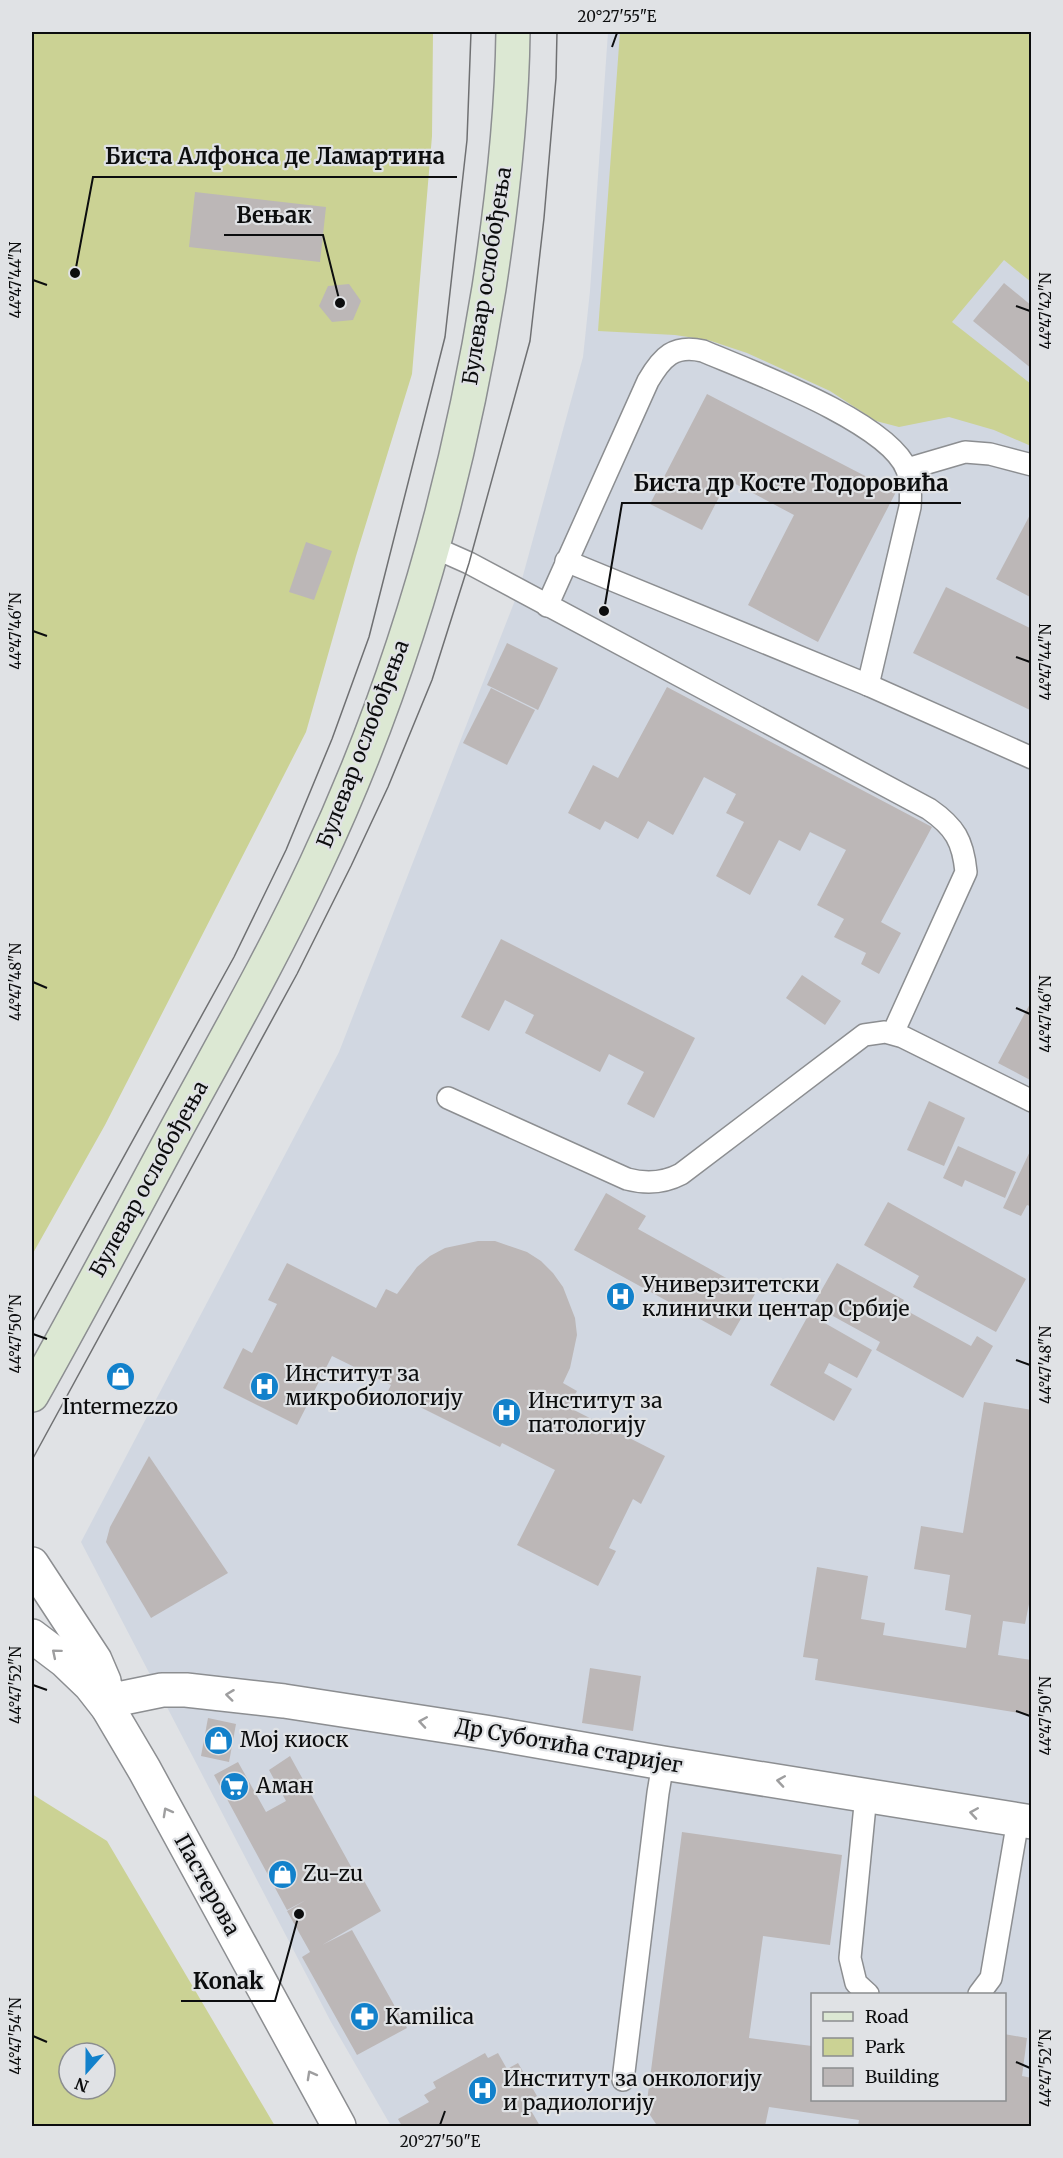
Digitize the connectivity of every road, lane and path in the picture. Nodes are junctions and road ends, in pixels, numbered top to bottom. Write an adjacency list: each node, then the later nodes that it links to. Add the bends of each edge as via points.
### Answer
1 (513, 32): 4 (main road, Булевар ослобођења, via 505,161 480,340)
2 (1032, 465): 3 (lane, via 965,452)
3 (907, 469): 5 (lane, via 871,431 819,402 703,351 674,351 648,381); 7 (lane, via 910,507)
4 (433, 547): 6 (lane); 12 (main road, Булевар ослобођења, via 367,744 317,862 260,976)
5 (566, 561): 6 (lane); 7 (lane)
6 (547, 606): 9 (lane, via 945,820 964,852 966,872)
7 (868, 685): 8 (lane)
8 (1032, 758)
9 (893, 1033): 10 (lane, via 864,1035 681,1174 654,1182 627,1179); 11 (lane)
10 (448, 1098)
11 (1032, 1101)
12 (32, 1395)
13 (32, 1564): 15 (street, Пастерова, via 95,1660)
14 (32, 1636): 15 (street, Пастерова, one-way to 14, via 65,1660)
15 (108, 1708): 16 (street, Др Суботића старијег, one-way to 15, via 485,1732 186,1689 140,1693); 22 (street, Пастерова, one-way to 15)
16 (663, 1763): 17 (street, Др Суботића старијег, one-way to 16); 21 (lane)
17 (866, 1795): 18 (street, Др Суботића старијег, one-way to 17); 19 (lane, via 850,1958 856,1983)
18 (1025, 1821): 20 (lane, via 991,1978)
19 (866, 1993)
20 (980, 1993)
21 (623, 2080)
22 (339, 2127)

